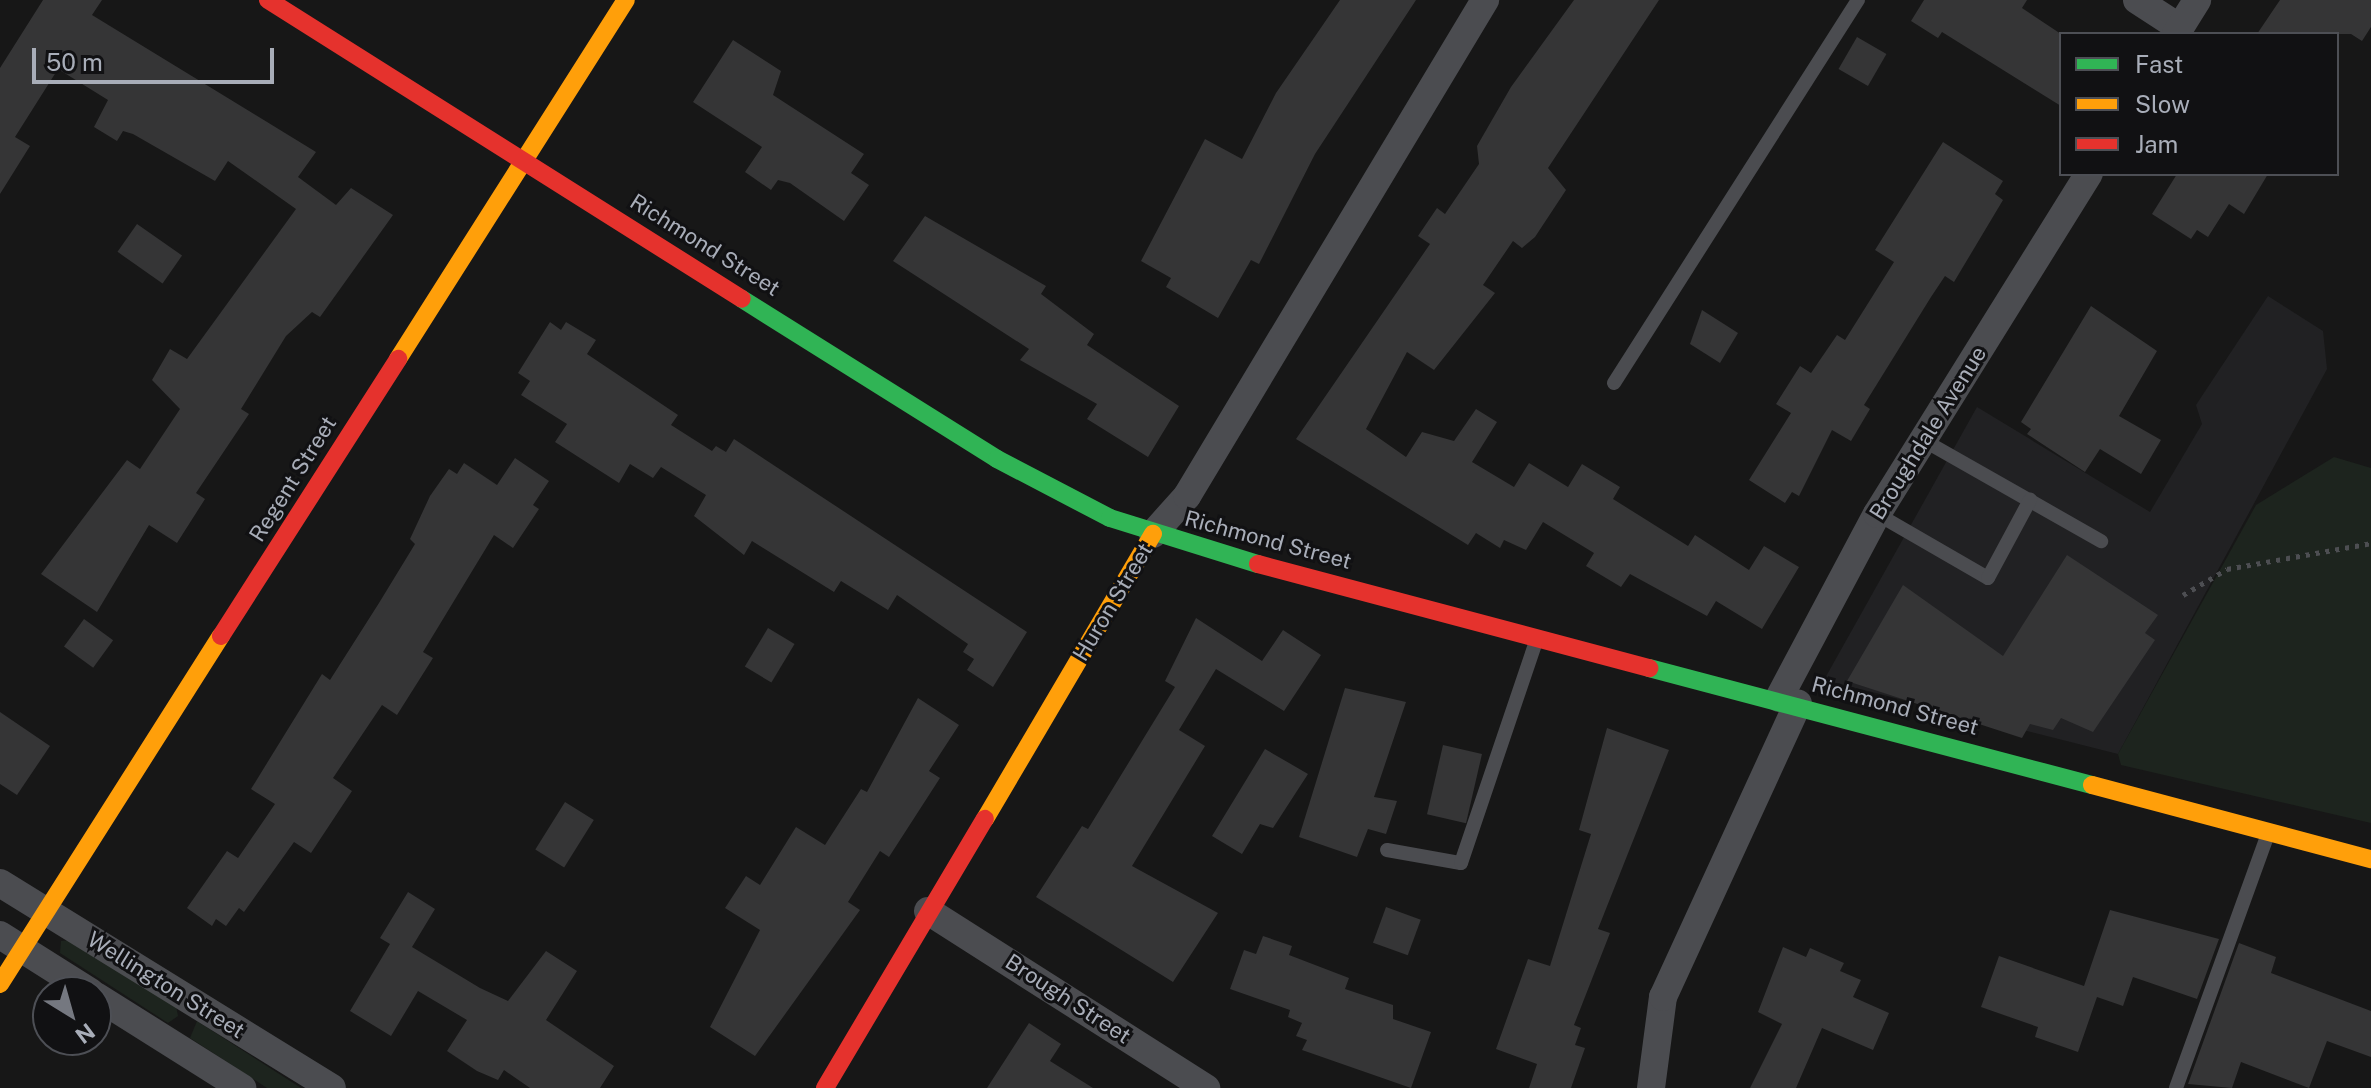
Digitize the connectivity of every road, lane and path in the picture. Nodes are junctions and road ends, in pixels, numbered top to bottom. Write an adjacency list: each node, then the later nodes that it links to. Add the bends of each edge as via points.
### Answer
1 (268, 0): 8 (main road, Richmond Street)
2 (626, 0): 8 (main road, Regent Street)
3 (1485, 0): 14 (street, Huron Street, via 1187,496)
4 (1858, 0): 10 (lane)
5 (2137, 0): 7 (street)
6 (2197, 0): 7 (street)
7 (2178, 31)
8 (526, 160): 14 (main road, Richmond Street, via 997,459); 24 (main road, Regent Street)
9 (2088, 176): 11 (street, Broughdale Avenue)
10 (1614, 383)
11 (1923, 440): 12 (lane); 13 (street, Broughdale Avenue)
12 (2030, 500): 13 (lane, via 1988,578); 15 (lane)
13 (1877, 514): 19 (street, Broughdale Avenue)
14 (1153, 534): 18 (main road, Richmond Street); 25 (main road, Huron Street)
15 (2101, 541)
16 (2371, 543): 17 (path, via 2227,569)
17 (2183, 595)
18 (1539, 635): 19 (main road, Richmond Street); 21 (lane, via 1461,863)
19 (1788, 701): 20 (main road, Richmond Street); 34 (street, Broughdale Avenue, via 1663,997)
20 (2268, 832): 22 (main road, Richmond Street); 35 (lane)
21 (1387, 850)
22 (2371, 859)
23 (0, 883): 24 (street, Wellington Street)
24 (46, 911): 26 (main road, Regent Street); 31 (street, Wellington Street)
25 (928, 911): 32 (main road, Huron Street); 33 (street, Brough Street)
26 (11, 942): 27 (street, Wellington Street); 28 (main road, Regent Street)
27 (65, 976)
28 (0, 984)
29 (112, 1006): 30 (street)
30 (242, 1088)
31 (332, 1088)
32 (825, 1088)
33 (1206, 1088)
34 (1651, 1088)
35 (2176, 1088)

